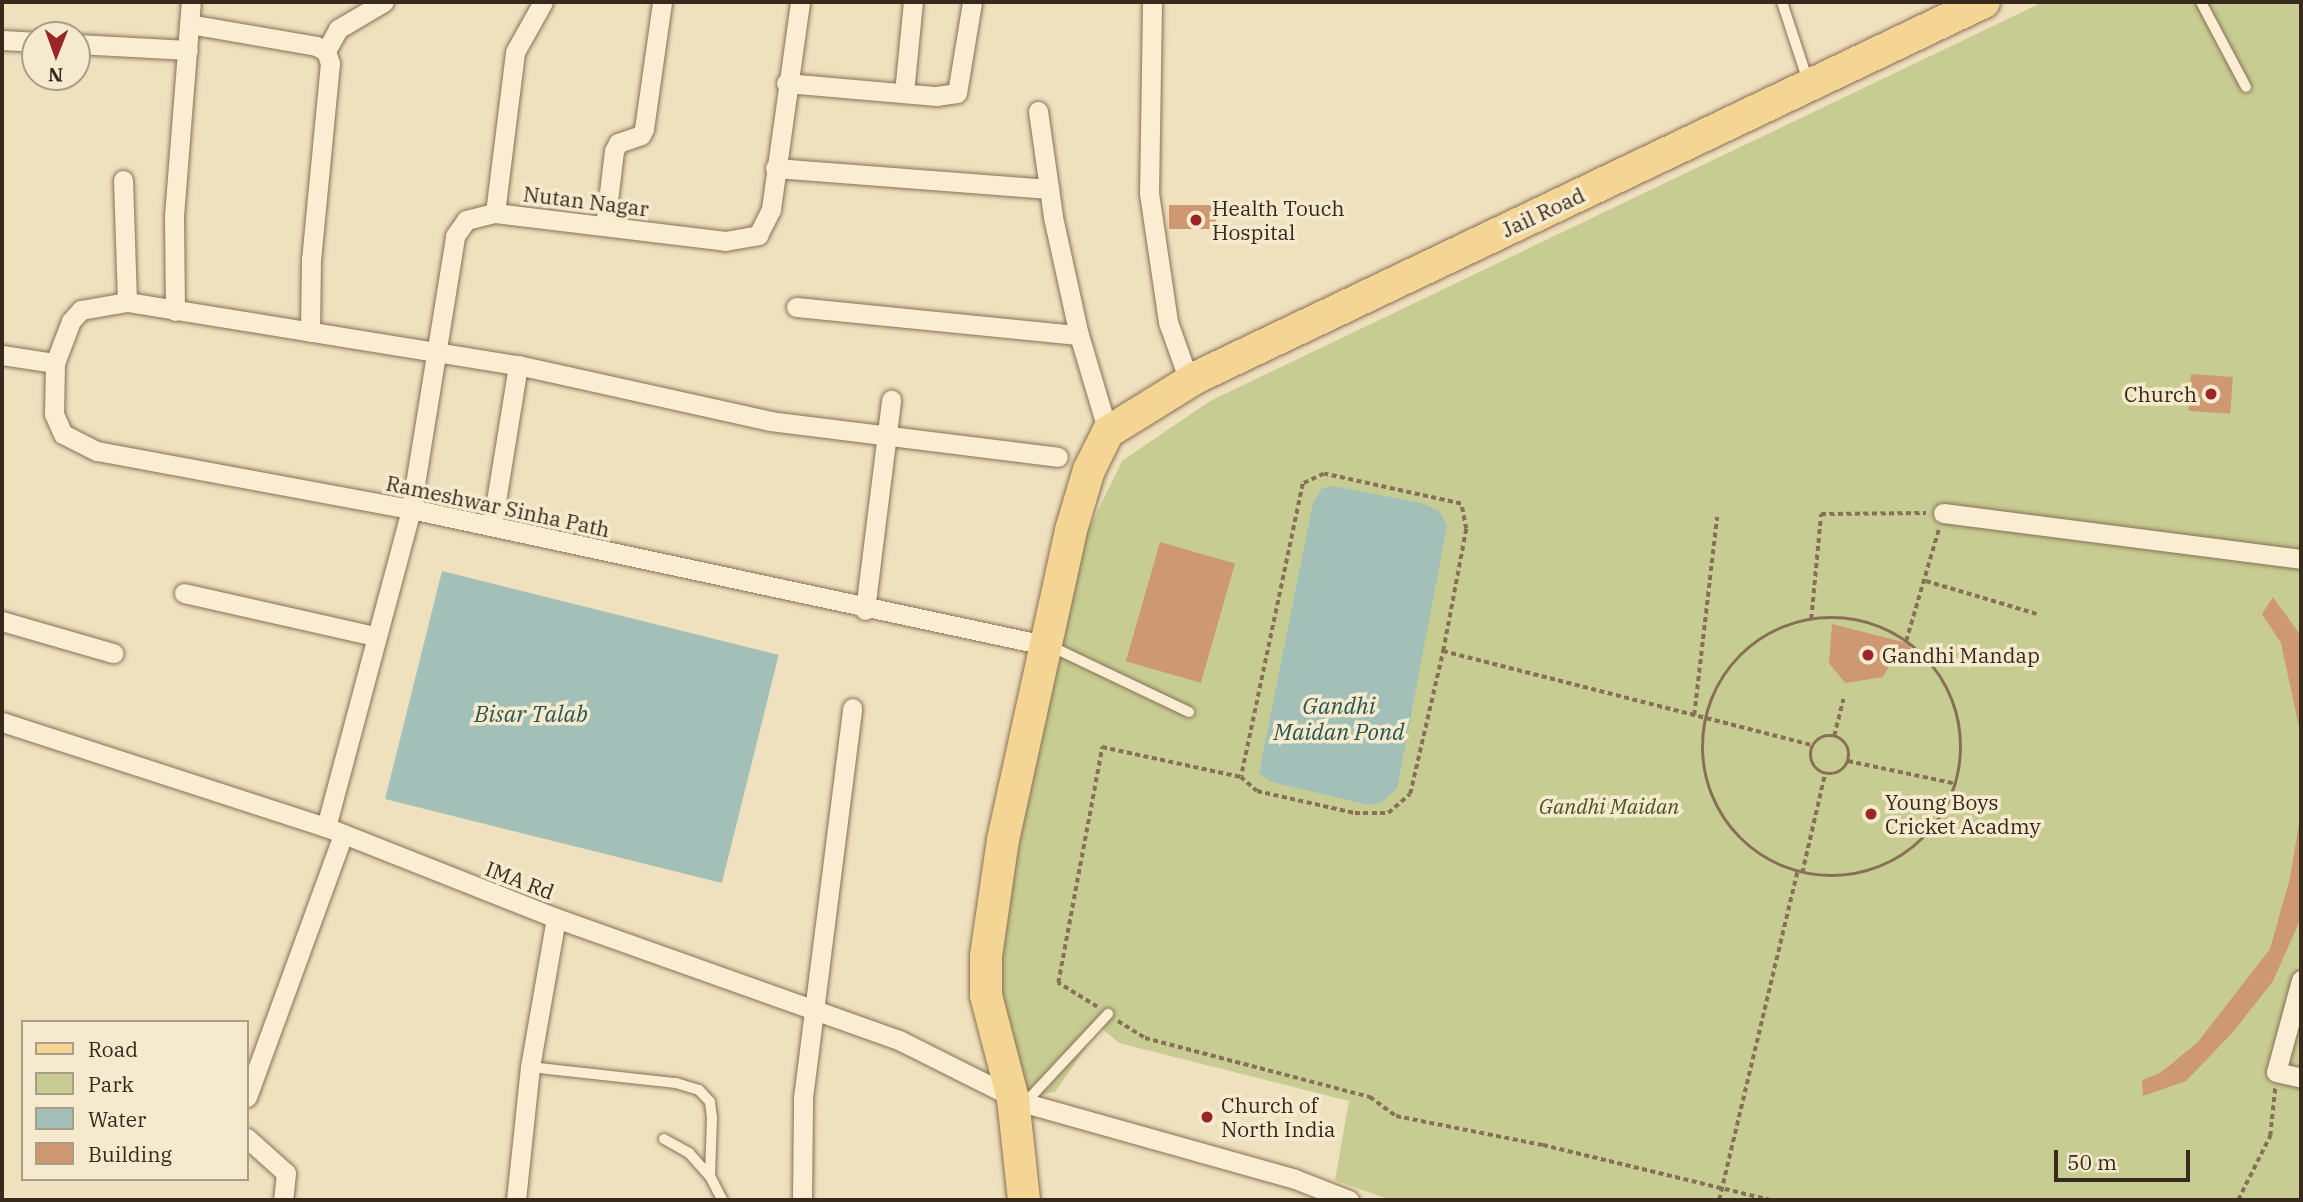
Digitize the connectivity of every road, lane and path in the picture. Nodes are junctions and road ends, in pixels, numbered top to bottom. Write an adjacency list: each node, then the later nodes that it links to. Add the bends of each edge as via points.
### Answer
1 (191, 2): 12 (street)
2 (384, 2): 17 (street, via 338,29)
3 (543, 2): 26 (street, via 515,52)
4 (662, 2): 27 (street, via 644,129 641,135 618,143 614,151)
5 (800, 2): 18 (street, Nutan Nagar)
6 (913, 2): 21 (street)
7 (972, 2): 21 (street, via 957,93)
8 (1782, 2): 19 (lane)
9 (1984, 2): 19 (main road, Jail Road)
10 (2201, 2): 20 (lane)
11 (1152, 5): 37 (street, via 1149,192 1168,322)
12 (190, 24): 16 (street); 17 (street)
13 (2, 40): 14 (street)
14 (21, 41)
15 (91, 45): 16 (street)
16 (188, 50): 30 (street, via 174,216)
17 (326, 51): 31 (street, via 330,79 316,199)
18 (786, 83): 21 (street); 23 (street, Nutan Nagar)
19 (1810, 85): 37 (main road, Jail Road)
20 (2246, 87)
21 (904, 93)
22 (1038, 111): 25 (street)
23 (775, 168): 25 (street); 27 (street, Nutan Nagar, via 767,224 758,235 744,240)
24 (123, 180): 28 (street)
25 (1049, 189): 32 (street)
26 (495, 213): 27 (street, Nutan Nagar); 33 (street, Nutan Nagar, via 466,220 455,236)
27 (605, 226)
28 (127, 302): 30 (street); 35 (street, Rameshwar Sinha Path, via 81,310 71,321)
29 (796, 307): 32 (street)
30 (175, 312): 31 (street)
31 (310, 332): 33 (street)
32 (1079, 335): 39 (street)
33 (436, 351): 36 (street); 42 (street, Nutan Nagar)
34 (2, 355): 35 (street)
35 (55, 363): 42 (street, Rameshwar Sinha Path, via 54,414 63,434 77,444)
36 (518, 365): 40 (street, via 770,421); 45 (street)
37 (1189, 381): 39 (main road, Jail Road)
38 (891, 400): 40 (street)
39 (1108, 432): 55 (main road, via 1089,470 1071,530)
40 (886, 435): 41 (street); 49 (street)
41 (1058, 457)
42 (411, 509): 45 (street, Rameshwar Sinha Path); 53 (street, Nutan Nagar)
43 (1943, 513): 46 (street); 47 (path); 51 (path, via 1821,514)
44 (1717, 517): 61 (path)
45 (492, 526): 49 (street, Rameshwar Sinha Path)
46 (2301, 559)
47 (1926, 581): 50 (path); 54 (path)
48 (184, 593): 53 (street)
49 (864, 610): 55 (street, Rameshwar Sinha Path)
50 (2037, 614)
51 (1811, 620): 54 (path, via 1855,621); 62 (path, via 1763,637 1743,653 1713,694)
52 (2, 621): 57 (street)
53 (375, 636): 70 (street, Nutan Nagar)
54 (1906, 641): 69 (path, via 1943,680 1955,704 1962,758)
55 (1049, 646): 60 (lane); 80 (main road, via 1003,840 986,956 986,995)
56 (1443, 652): 61 (path); 68 (path, via 1410,794 1388,813 1355,813 1257,791); 68 (path, via 1466,529 1461,504 1324,474 1303,484)
57 (113, 653)
58 (1843, 699): 64 (path)
59 (852, 708): 74 (street)
60 (1189, 712)
61 (1694, 715): 62 (path)
62 (1705, 718): 65 (path); 71 (path, via 1703,762 1720,813 1740,839 1767,859)
63 (2, 722): 70 (street, IMA Rd)
64 (1834, 736): 65 (path, via 1822,737); 66 (path, via 1848,749)
65 (1813, 745): 67 (path, via 1812,762)
66 (1848, 761): 67 (path, via 1836,773); 69 (path)
67 (1825, 773): 71 (path)
68 (1241, 777): 75 (path, via 1102,747 1058,983)
69 (1957, 784): 71 (path, via 1940,820 1913,848 1891,862 1841,877)
70 (335, 831): 72 (street, IMA Rd); 79 (street, Nutan Nagar)
71 (1800, 873): 84 (path)
72 (556, 918): 74 (street, IMA Rd); 76 (street)
73 (2301, 980): 77 (street)
74 (817, 1010): 80 (street, IMA Rd, via 899,1040); 88 (street, via 803,1098)
75 (1108, 1014): 80 (lane); 84 (path, via 1144,1038 1370,1097 1396,1116 1543,1145)
76 (530, 1067): 83 (lane, via 676,1083 699,1090 711,1110); 86 (street)
77 (2276, 1072): 78 (street); 93 (path, via 2270,1136)
78 (2301, 1078)
79 (248, 1094)
80 (1019, 1101): 89 (main road); 90 (street, IMA Rd, via 1295,1179)
81 (248, 1139): 85 (street, via 286,1172)
82 (664, 1139): 83 (lane, via 688,1153)
83 (710, 1176): 87 (lane)
84 (1721, 1189): 91 (path); 92 (path)
85 (283, 1200)
86 (516, 1200)
87 (722, 1200)
88 (802, 1200)
89 (1024, 1200)
90 (1349, 1200)
91 (1719, 1200)
92 (1770, 1200)
93 (2238, 1200)

